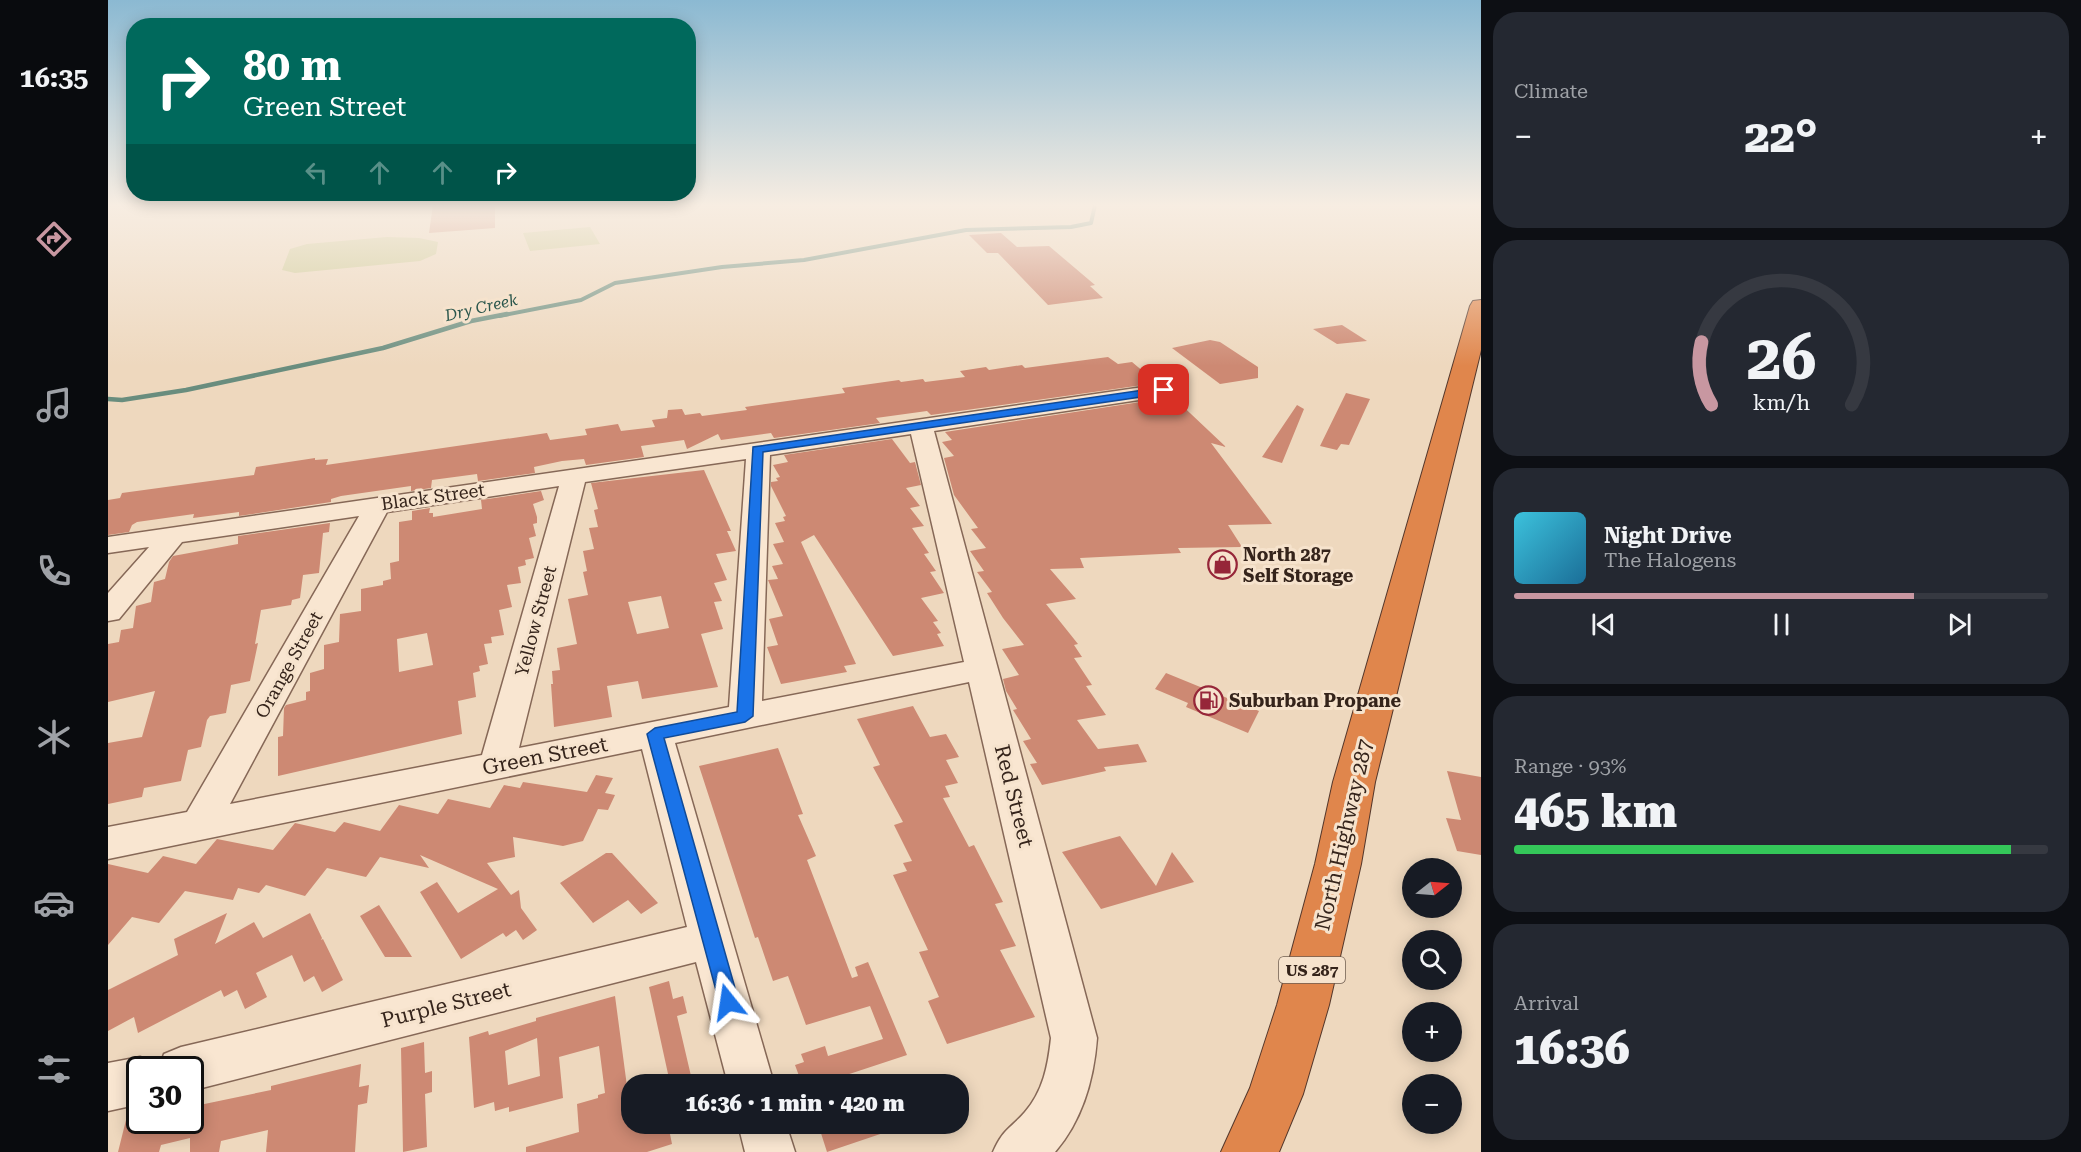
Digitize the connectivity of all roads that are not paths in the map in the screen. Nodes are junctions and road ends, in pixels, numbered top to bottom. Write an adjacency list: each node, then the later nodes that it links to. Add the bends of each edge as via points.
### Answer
1 (1481, 306): 24 (highway, North Highway 287 / US 287, via 1354,782 1304,1005 1275,1094)
2 (1164, 390): 3 (street, Black Street)
3 (921, 426): 4 (street, Black Street); 10 (street, Red Street)
4 (758, 450): 5 (street, Black Street); 11 (street)
5 (574, 477): 6 (street, Black Street); 13 (street, Yellow Street)
6 (378, 505): 7 (street, Black Street); 14 (street, Orange Street)
7 (174, 535): 8 (street, Black Street); 9 (street)
8 (108, 545)
9 (108, 612)
10 (982, 669): 11 (street, Green Street); 23 (street, Red Street, via 1074,1038 1072,1068 1062,1100 1046,1127)
11 (745, 716): 12 (street, Green Street)
12 (655, 734): 13 (street, Green Street); 16 (street)
13 (497, 765): 14 (street, Green Street)
14 (200, 825): 15 (street, Green Street)
15 (108, 843)
16 (711, 940): 17 (street, Purple Street); 18 (street)
17 (204, 1064)
18 (748, 1074)
19 (126, 1084): 20 (street)
20 (108, 1088)
21 (765, 1134): 22 (street)
22 (770, 1152)
23 (1018, 1152)
24 (1250, 1152)

